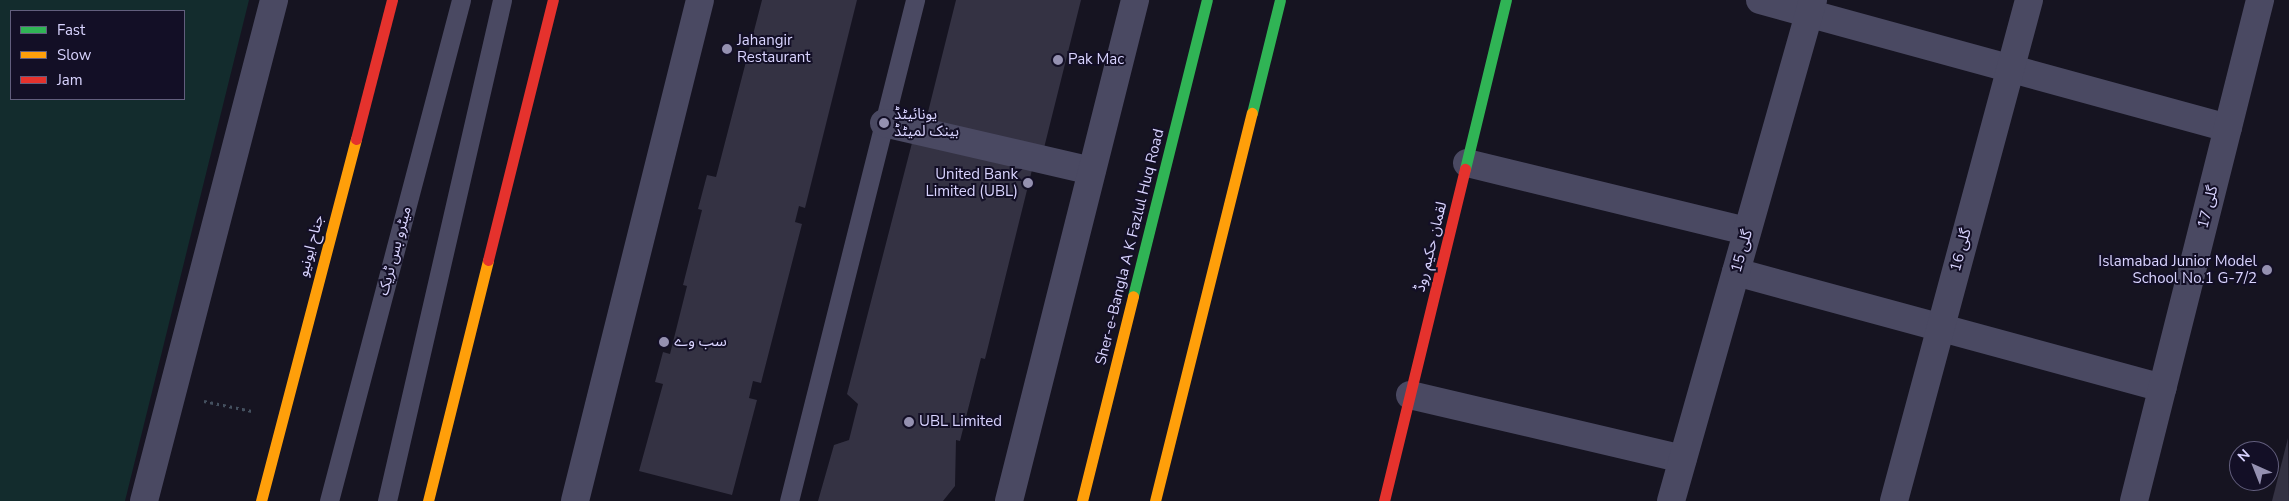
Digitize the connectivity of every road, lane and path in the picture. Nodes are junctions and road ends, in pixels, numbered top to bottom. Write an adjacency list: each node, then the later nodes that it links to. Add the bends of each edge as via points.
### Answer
1 (274, 0): 25 (street)
2 (392, 0): 27 (main road, جناح ایونیو)
3 (461, 0): 31 (lane, میٹرو بس ٹریک)
4 (502, 0): 32 (lane)
5 (553, 0): 33 (main road)
6 (700, 0): 34 (street)
7 (915, 0): 17 (lane)
8 (1135, 0): 20 (street)
9 (1207, 0): 37 (main road, Sher-e-Bangla A K Fazlul Huq Road)
10 (1280, 0): 38 (main road)
11 (1506, 0): 19 (main road, لقمان حکیم روڈ)
12 (1760, 0): 15 (street)
13 (2029, 0): 16 (street, گلی 16)
14 (2260, 0): 18 (street, گلی 17)
15 (1811, 6): 16 (street); 21 (street, گلی 15)
16 (2010, 68): 18 (street); 23 (street, گلی 16)
17 (884, 123): 20 (street); 35 (lane)
18 (2228, 128): 24 (street, گلی 17)
19 (1467, 164): 21 (street); 26 (main road, لقمان حکیم روڈ)
20 (1092, 171): 36 (street)
21 (1747, 231): 22 (street, گلی 15)
22 (1736, 272): 23 (street); 28 (street, گلی 15)
23 (1940, 328): 24 (street); 41 (street, گلی 16)
24 (2162, 388): 42 (street, گلی 17)
25 (173, 394): 27 (path); 29 (street)
26 (1410, 395): 28 (street); 39 (main road, لقمان حکیم روڈ)
27 (282, 417): 30 (main road, جناح ایونیو)
28 (1683, 459): 40 (street, گلی 15)
29 (144, 501)
30 (261, 501)
31 (329, 501)
32 (387, 501)
33 (428, 501)
34 (575, 501)
35 (789, 501)
36 (1009, 501)
37 (1082, 501)
38 (1155, 501)
39 (1384, 501)
40 (1671, 501)
41 (1894, 501)
42 (2134, 501)

